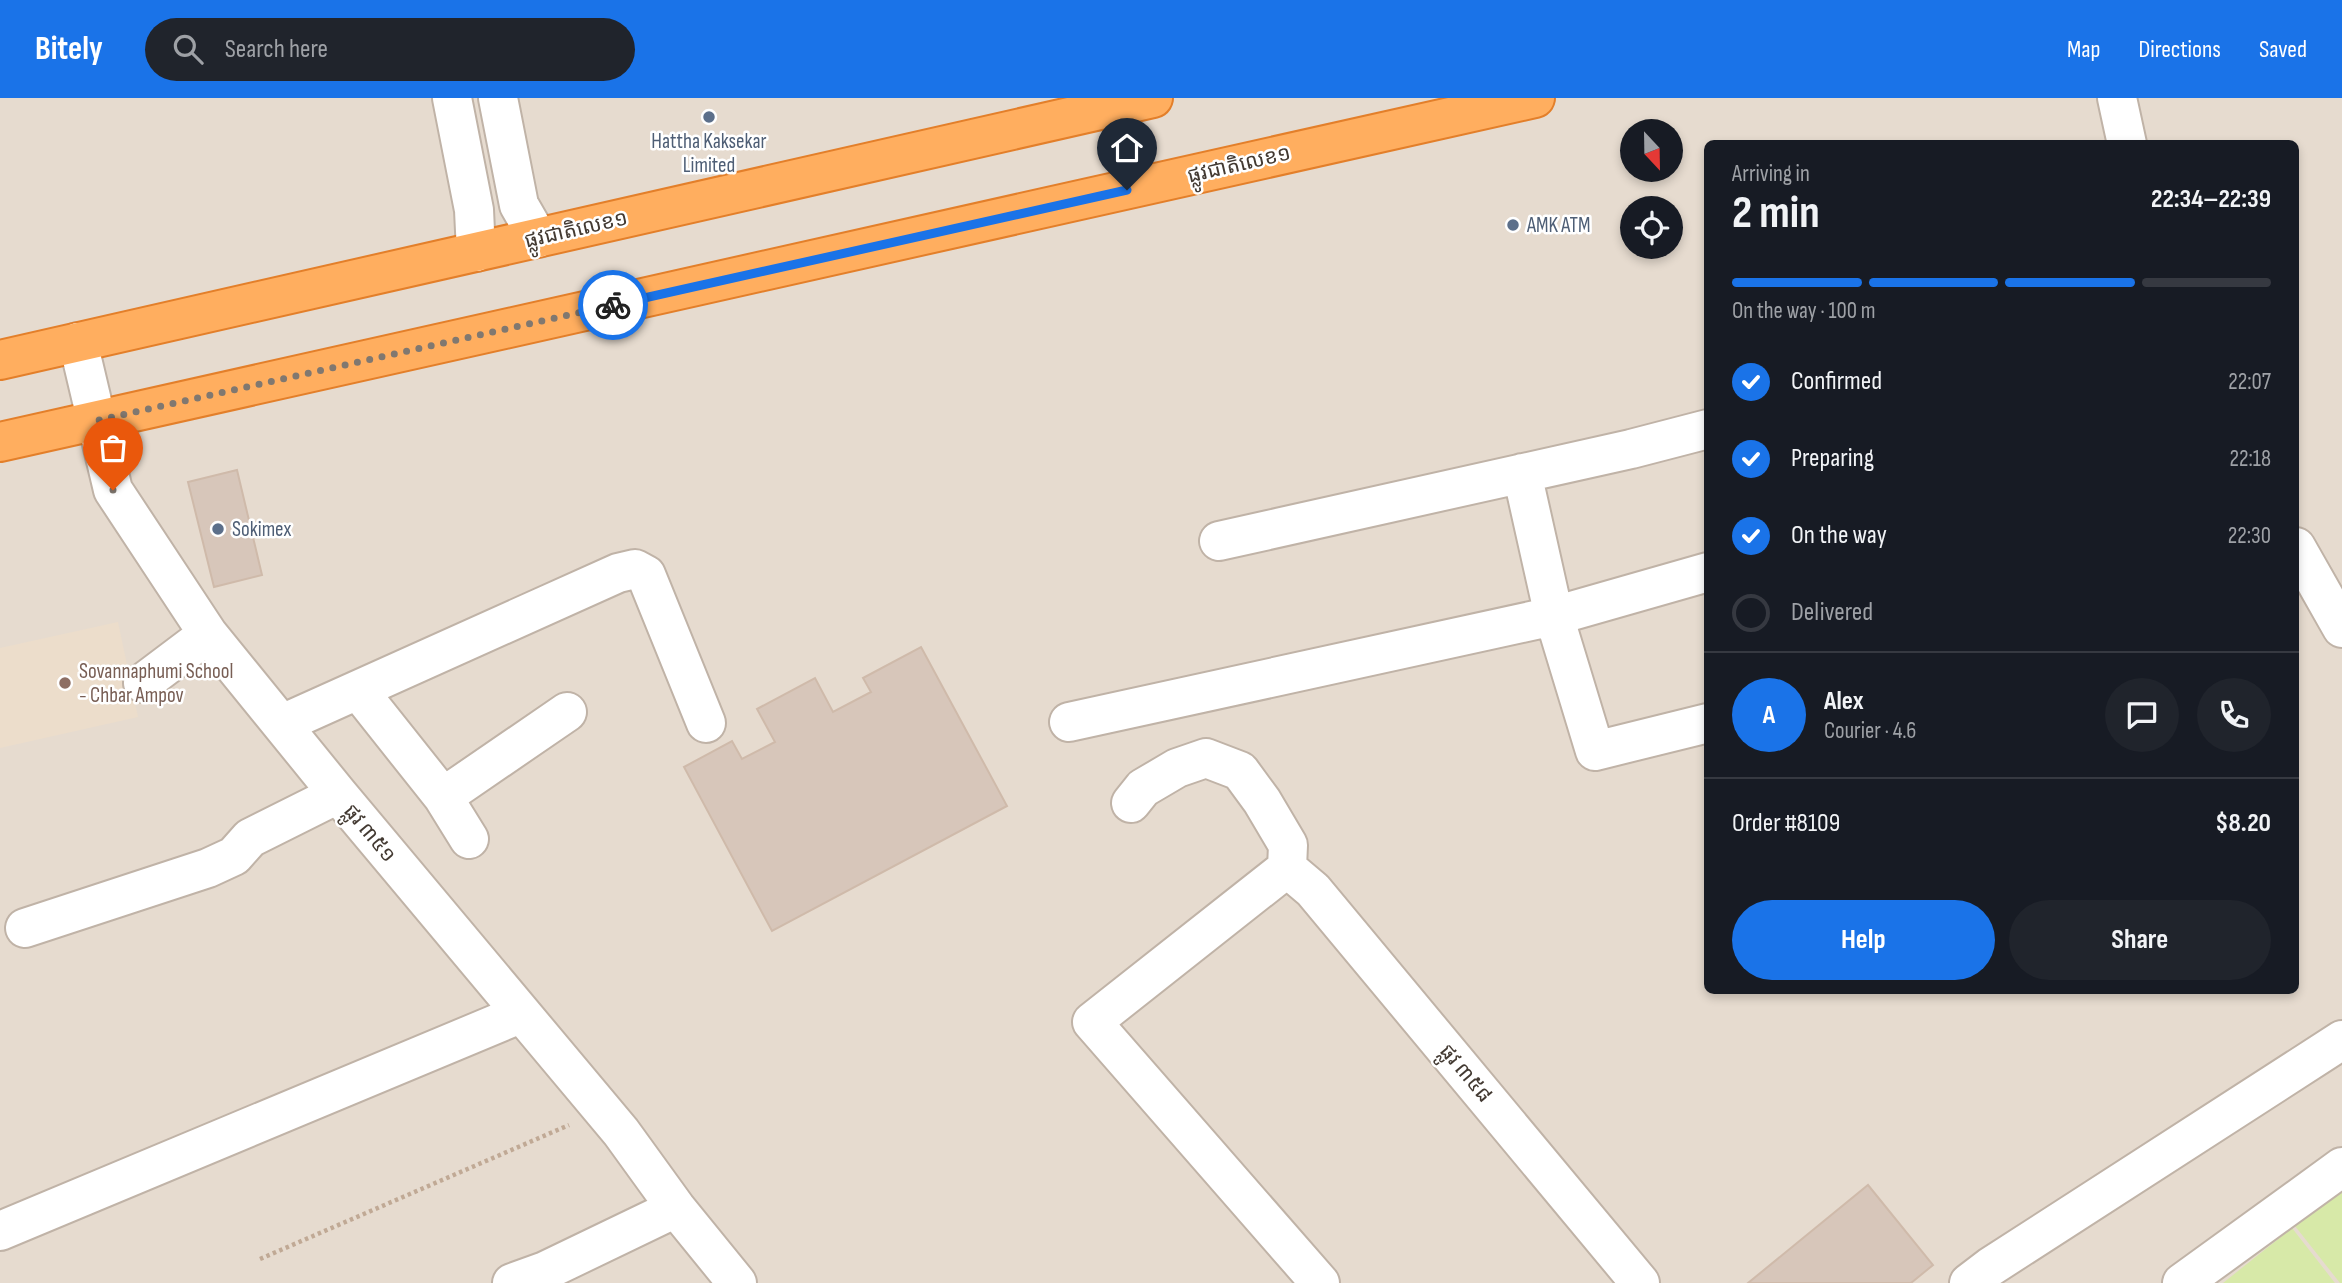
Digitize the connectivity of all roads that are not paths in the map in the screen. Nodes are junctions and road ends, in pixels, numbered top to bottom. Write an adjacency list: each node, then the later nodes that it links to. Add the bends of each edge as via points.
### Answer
1 (452, 98): 8 (street, via 474,210)
2 (498, 98): 7 (street, via 519,205)
3 (1153, 98): 7 (highway, ផ្លូវជាតិលេខ១)
4 (1535, 98): 11 (highway, ផ្លូវជាតិលេខ១)
5 (2117, 98): 6 (street)
6 (2126, 140)
7 (538, 238): 8 (highway, ផ្លូវជាតិលេខ១)
8 (476, 252): 9 (highway, ផ្លូវជាតិលេខ១)
9 (78, 342): 10 (highway, ផ្លូវជាតិលេខ១); 11 (street, ផ្លូវ ៣៥១)
10 (0, 360)
11 (95, 421): 13 (highway, ផ្លូវជាតិលេខ១); 20 (street, ផ្លូវ ៣៥១, via 113,490)
12 (1704, 430): 14 (street)
13 (0, 442)
14 (1522, 473): 15 (street); 18 (street)
15 (1219, 541)
16 (2299, 552): 19 (street)
17 (1704, 573): 18 (street)
18 (1554, 616): 24 (street); 27 (street, via 1595,751)
19 (2342, 628)
20 (208, 634): 21 (street); 26 (street, ផ្លូវ ៣៥១)
21 (143, 683)
22 (358, 690): 25 (street, via 635,569 646,575); 26 (street); 29 (street)
23 (567, 712): 29 (street)
24 (1069, 722)
25 (706, 723)
26 (282, 724): 28 (street, ផ្លូវ ៣៥១)
27 (1704, 724)
28 (338, 794): 33 (street, via 250,838 234,856 208,868); 34 (street, ផ្លូវ ៣៥១)
29 (443, 797): 31 (street)
30 (1131, 803): 32 (street, via 1143,788 1206,758 1240,771 1288,845)
31 (469, 839)
32 (1287, 868): 42 (street, via 1092,1022); 43 (street, ផ្លូវ ៣៥៨, via 1313,890)
33 (24, 928)
34 (520, 1014): 37 (street, ផ្លូវ ៣៥១, via 621,1132); 38 (street)
35 (2342, 1040): 39 (street)
36 (2342, 1167): 44 (street)
37 (676, 1208): 40 (street); 41 (street, ផ្លូវ ៣៥១)
38 (0, 1231)
39 (1987, 1278)
40 (512, 1283)
41 (737, 1283)
42 (1320, 1283)
43 (1640, 1283)
44 (2182, 1283)

